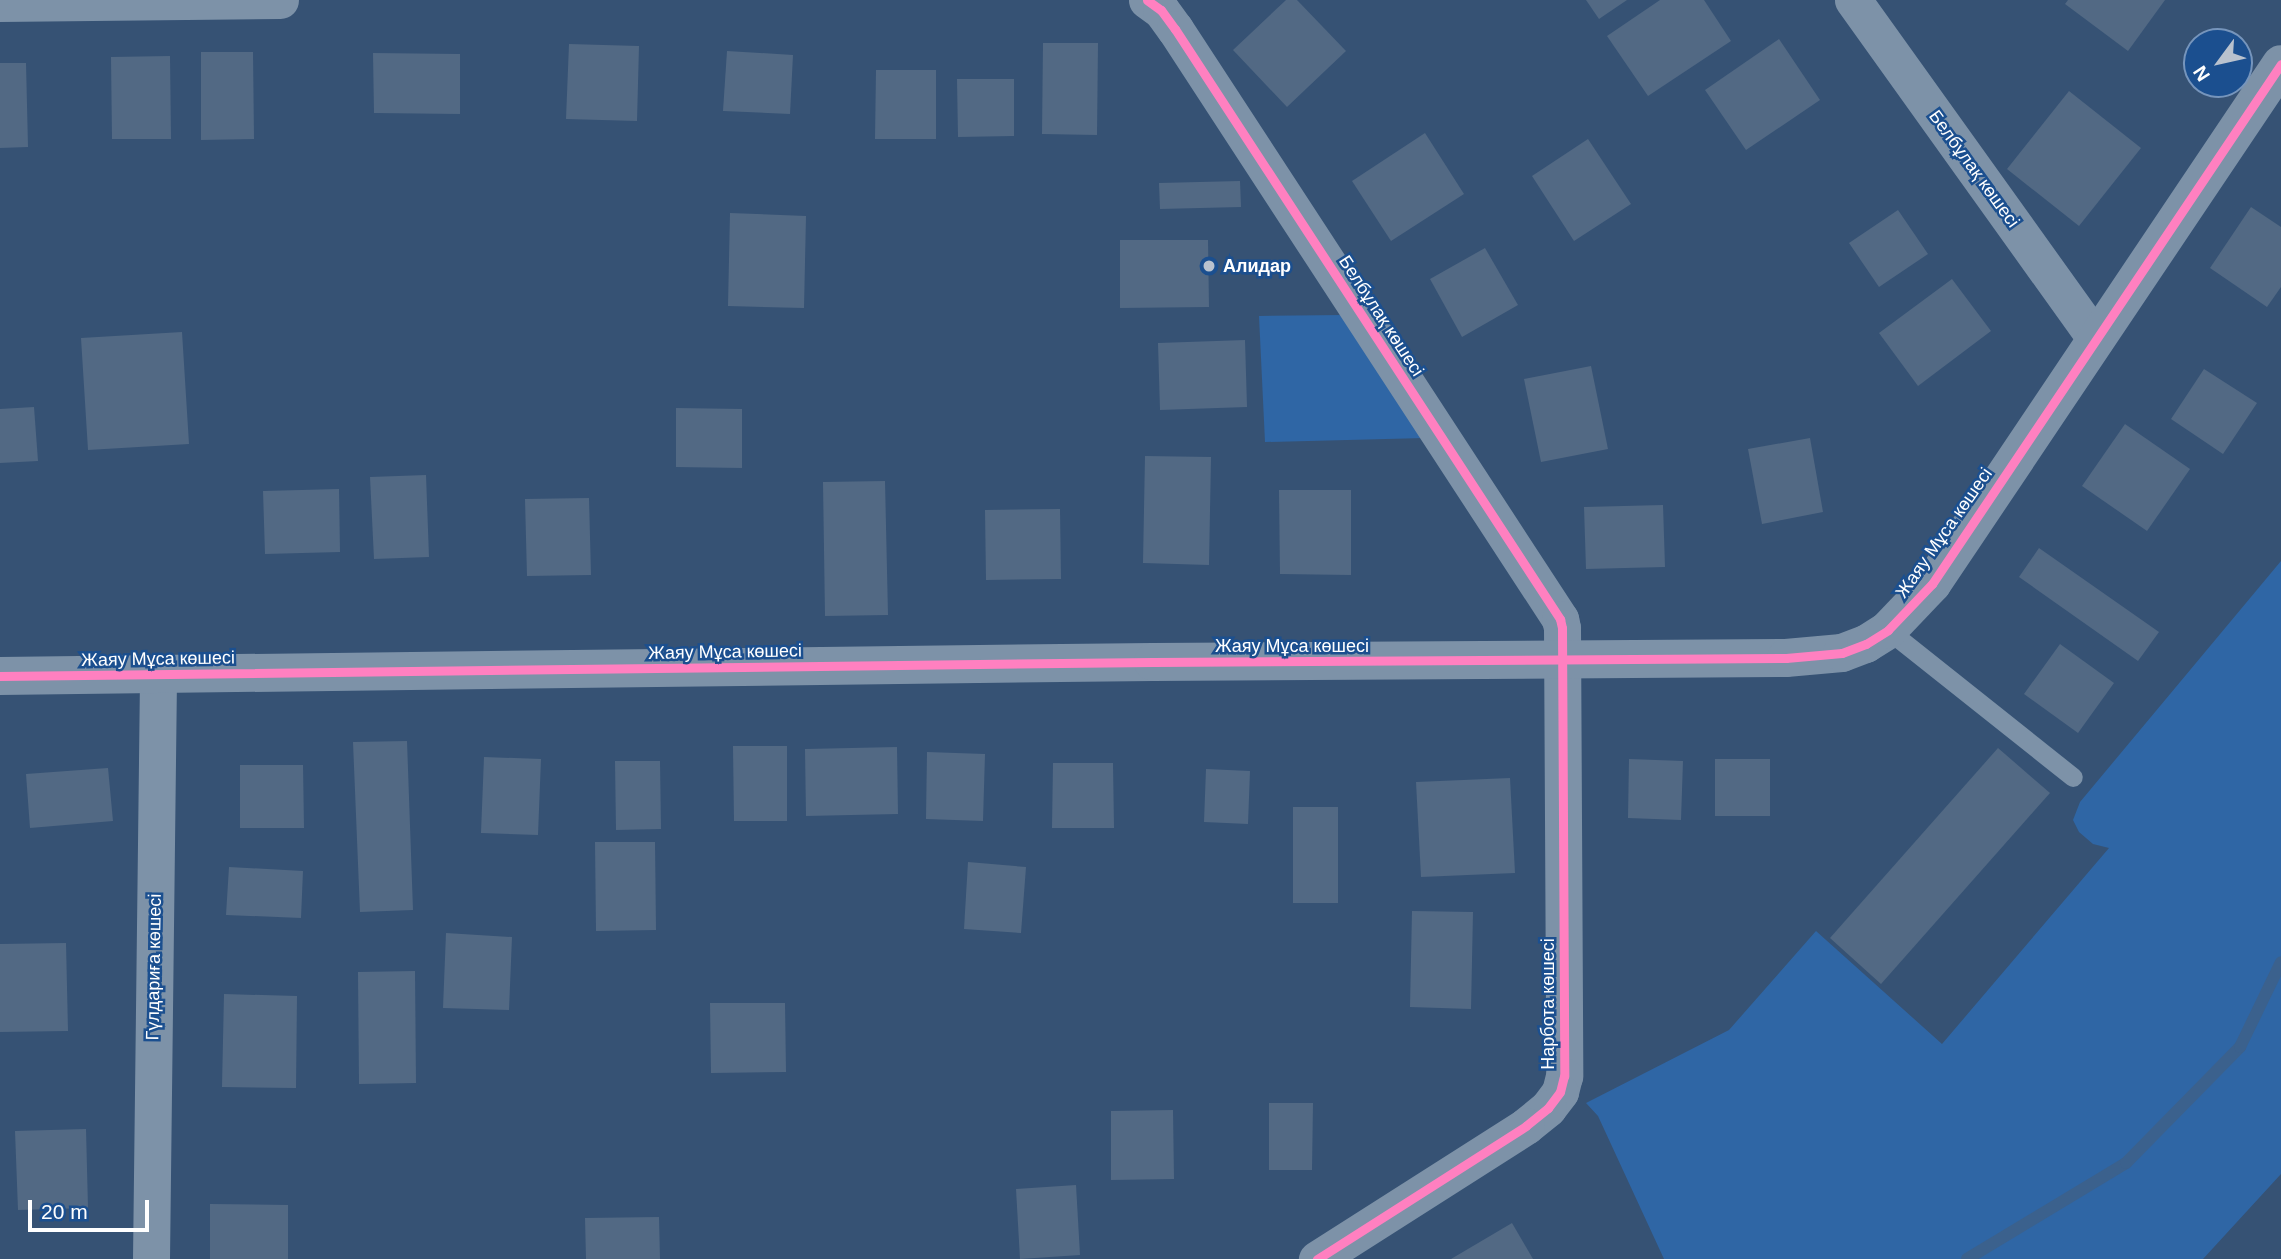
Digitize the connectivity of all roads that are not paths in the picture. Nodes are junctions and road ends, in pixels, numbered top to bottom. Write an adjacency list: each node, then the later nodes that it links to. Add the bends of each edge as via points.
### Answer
1 (280, 0): 4 (street)
2 (1147, 0): 8 (street, Белбұлақ көшесі, via 1175,29 1560,619)
3 (1853, 0): 6 (street, Белбұлақ көшесі)
4 (0, 3)
5 (2281, 64): 6 (street, Жаяу Мұса көшесі)
6 (2095, 339): 7 (street, Жаяу Мұса көшесі, via 1932,584)
7 (1888, 630): 8 (street, Жаяу Мұса көшесі, via 1842,653 1813,657); 11 (lane)
8 (1563, 661): 9 (street, Жаяу Мұса көшесі); 13 (street, Нарбота көшесі, via 1564,1076 1560,1092 1525,1126)
9 (158, 675): 10 (street, Жаяу Мұса көшесі); 12 (street, Гүлдариға көшесі)
10 (0, 676)
11 (2073, 777)
12 (151, 1259)
13 (1317, 1259)

